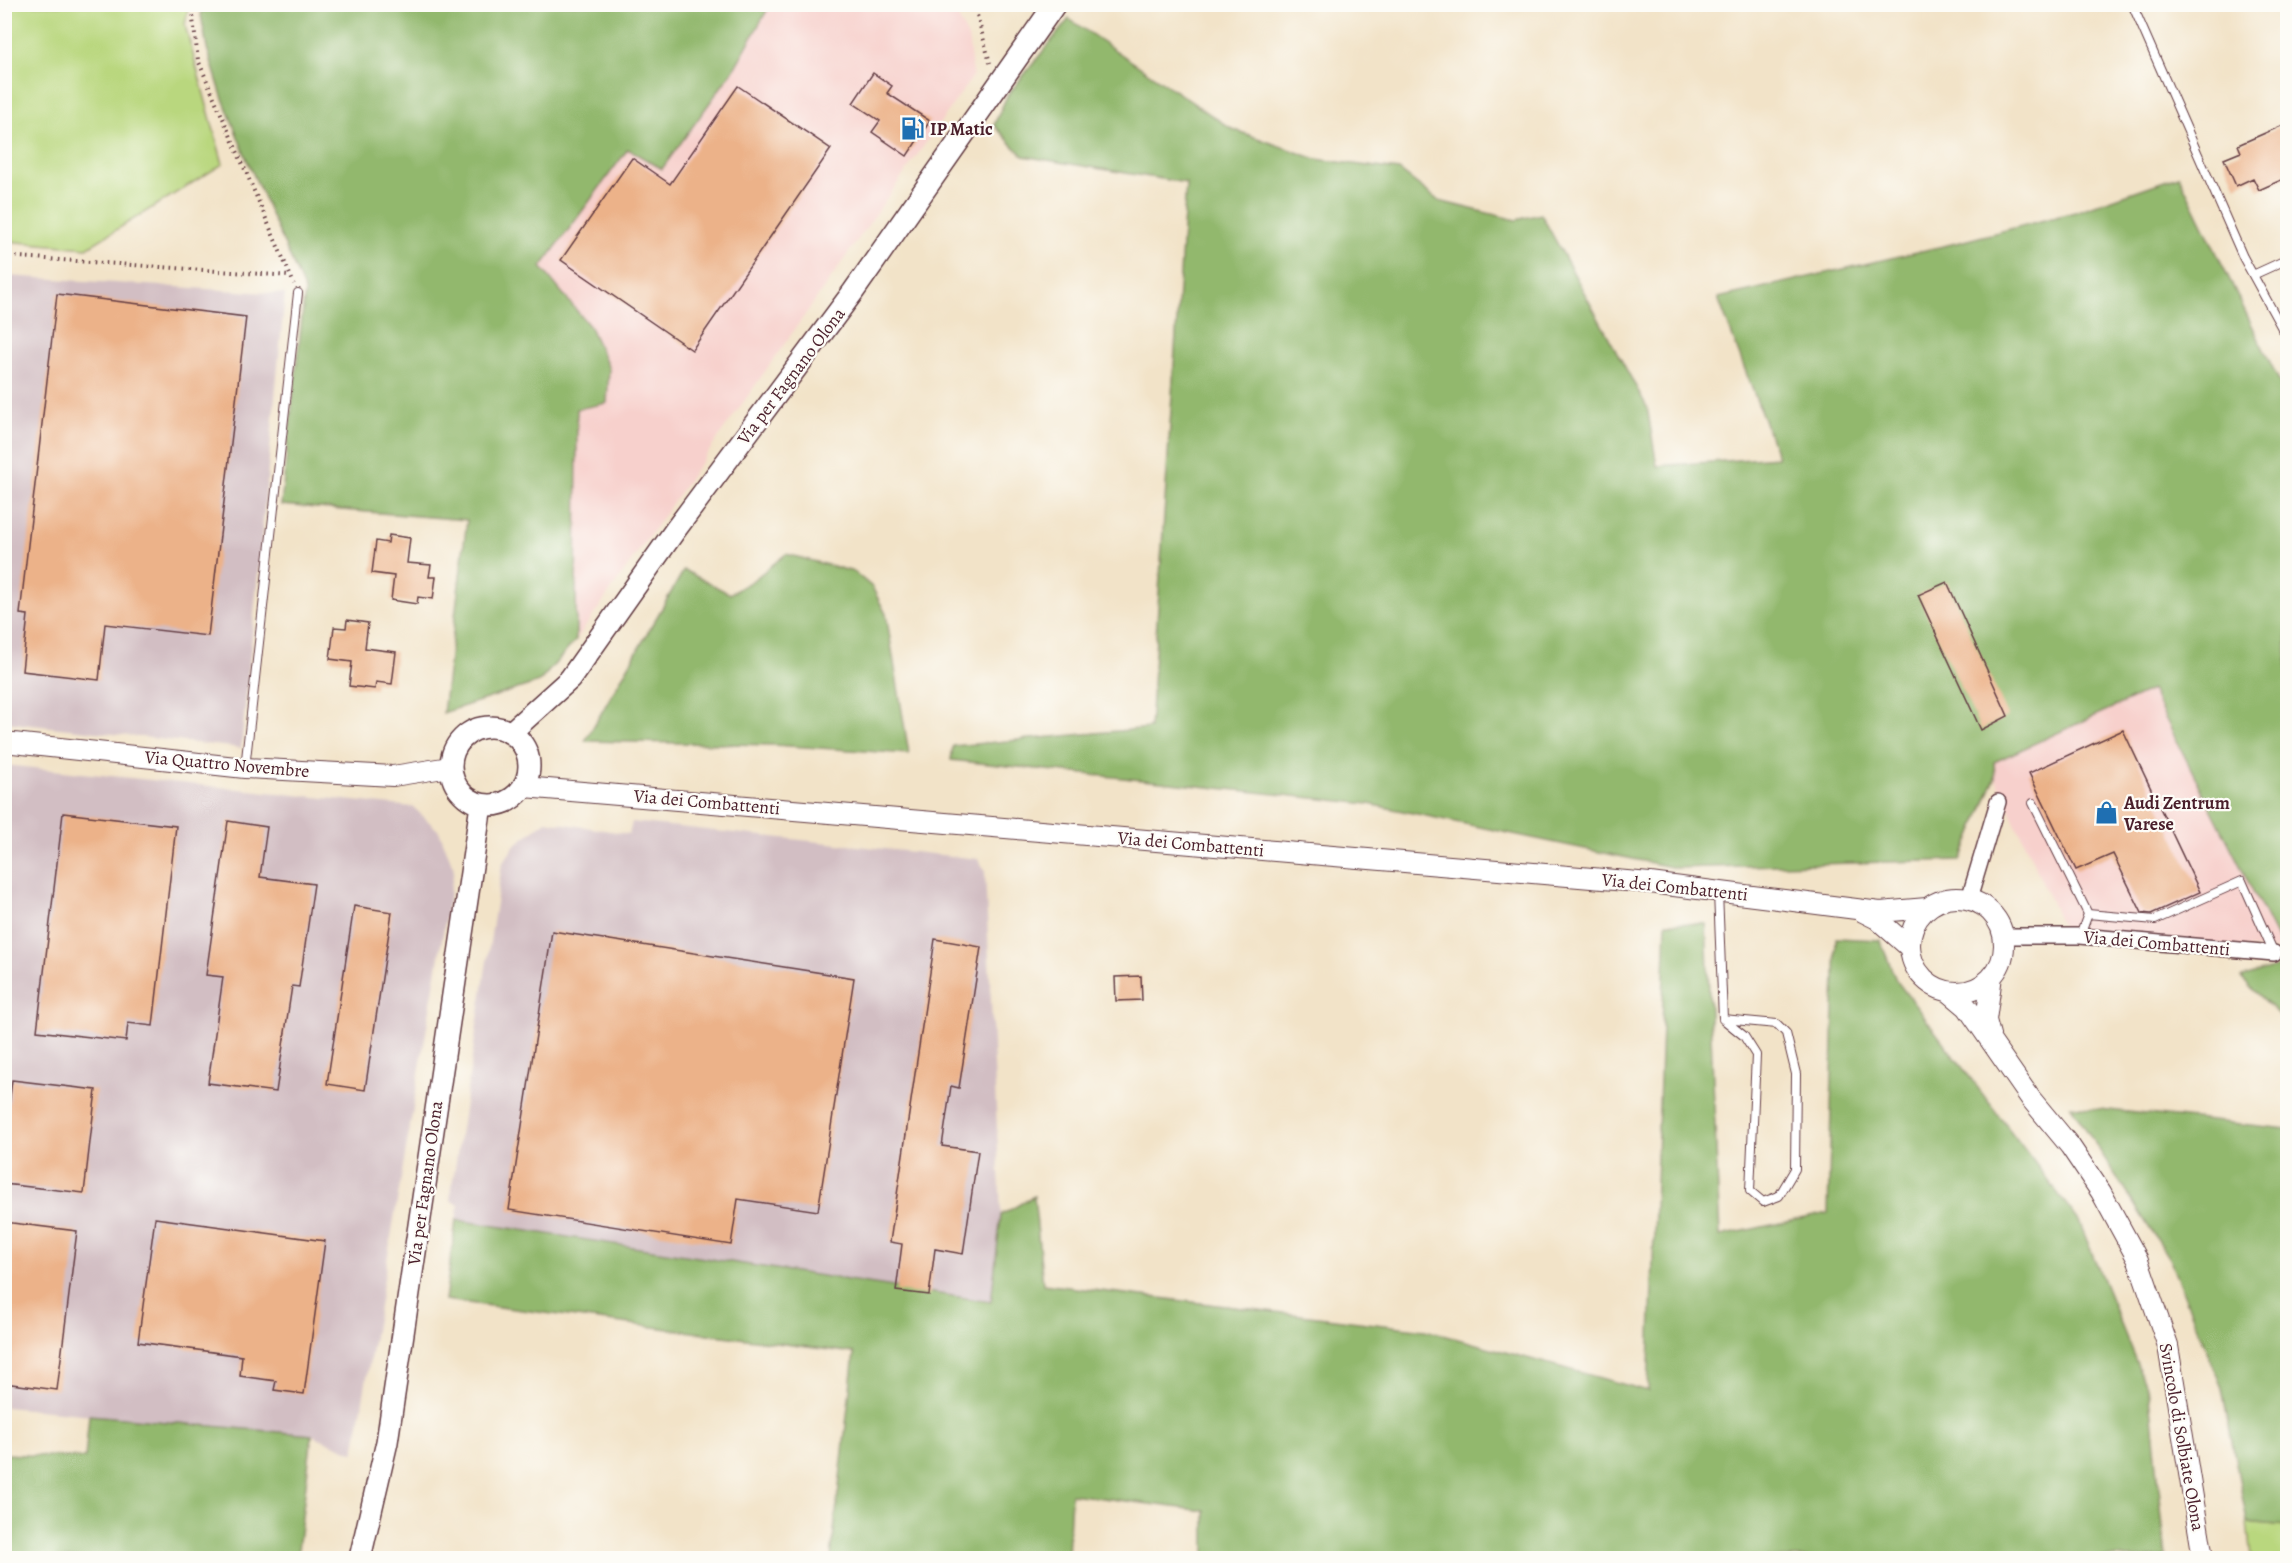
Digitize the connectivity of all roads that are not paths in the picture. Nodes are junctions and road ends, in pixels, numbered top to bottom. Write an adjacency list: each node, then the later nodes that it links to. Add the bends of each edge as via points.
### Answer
1 (1055, 4): 7 (main road, Via per Fagnano Olona, via 853,292 570,679)
2 (2132, 4): 4 (lane)
3 (2288, 259): 4 (lane)
4 (2253, 275): 6 (lane)
5 (298, 293): 10 (lane)
6 (2288, 339)
7 (510, 733): 9 (main road, via 487,727 465,735 457,744); 11 (main road, via 526,751 529,763)
8 (4, 742): 10 (street, Via Quattro Novembre)
9 (450, 767): 10 (street, Via Quattro Novembre, via 393,776); 14 (main road, via 459,791)
10 (245, 768)
11 (524, 787): 14 (main road, via 505,803); 15 (street, Via dei Combattenti)
12 (1998, 802): 16 (street)
13 (2033, 803): 19 (lane)
14 (481, 805): 28 (main road, Via per Fagnano Olona, via 387,1442)
15 (1718, 891): 18 (street, Via dei Combattenti); 26 (lane)
16 (1970, 899): 17 (street, Via dei Combattenti, via 1940,900); 20 (street, via 1995,917)
17 (1927, 908): 18 (street, Via dei Combattenti); 22 (street, via 1913,925)
18 (1857, 910): 22 (street, Via dei Combattenti, via 1877,919)
19 (2088, 914): 21 (lane); 23 (lane, via 2156,920 2242,881)
20 (2004, 936): 21 (street, Via dei Combattenti); 24 (street, via 2001,962)
21 (2080, 936): 23 (street, Via dei Combattenti)
22 (1910, 948): 25 (street, Via dei Combattenti, via 1921,976)
23 (2274, 953)
24 (1992, 976): 25 (street, via 1976,988); 27 (street, Svincolo di Solbiate Olona, via 1986,1020)
25 (1948, 991): 27 (street, Svincolo di Solbiate Olona, via 1967,1007)
26 (1723, 1019): 26 (lane, via 1744,1036 1756,1055 1750,1191 1763,1202 1779,1196 1795,1169 1796,1074 1786,1033 1777,1024)
27 (1992, 1041): 29 (street, Svincolo di Solbiate Olona, via 2101,1192 2138,1260 2168,1346)
28 (360, 1558)
29 (2203, 1558)

